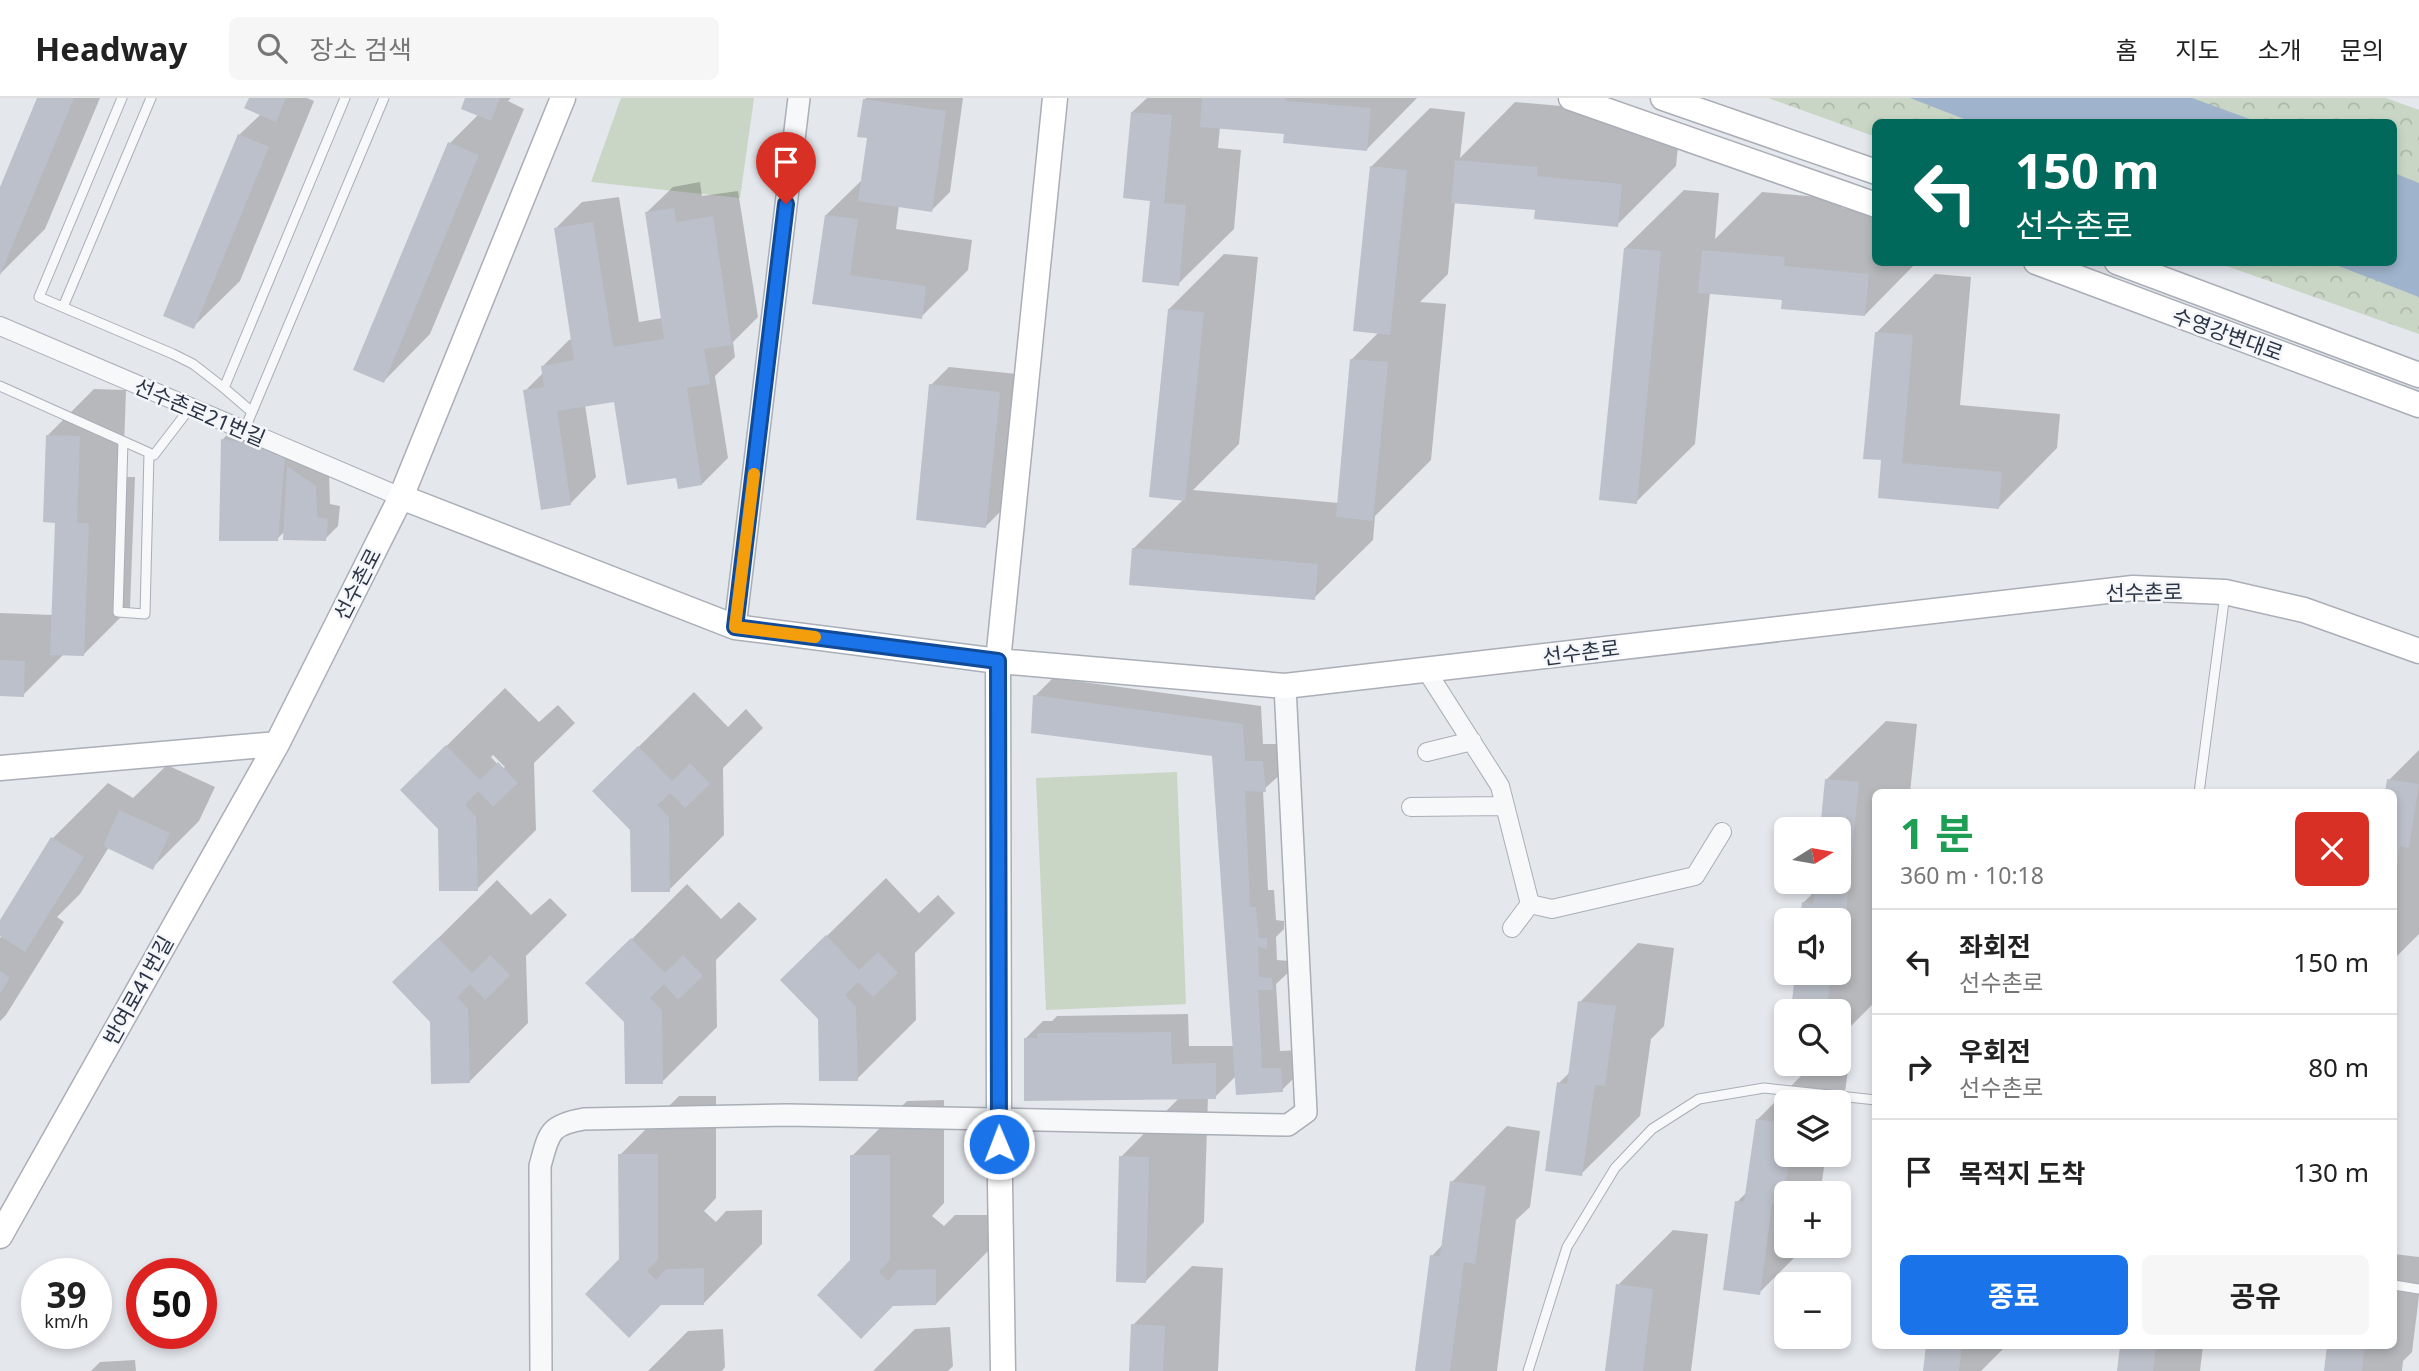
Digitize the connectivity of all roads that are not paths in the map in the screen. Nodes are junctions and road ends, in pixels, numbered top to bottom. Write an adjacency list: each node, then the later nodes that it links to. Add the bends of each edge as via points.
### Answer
1 (122, 98): 14 (lane, via 39,298)
2 (151, 98): 14 (lane)
3 (345, 98): 18 (lane)
4 (384, 98): 21 (lane)
5 (563, 98): 25 (main road)
6 (799, 98): 27 (street)
7 (1055, 98): 29 (main road)
8 (1572, 98): 11 (main road)
9 (1662, 98): 10 (main road)
10 (1872, 171)
11 (1872, 204)
12 (2047, 266): 19 (main road, 수영강변대로)
13 (2128, 266): 16 (main road, 수영강변대로)
14 (63, 307): 18 (lane, via 173,354)
15 (0, 326): 20 (street, 선수촌로21번길)
16 (2419, 375)
17 (0, 386): 23 (lane)
18 (224, 388): 21 (lane)
19 (2419, 405)
20 (190, 408): 22 (street, 선수촌로21번길); 24 (lane, via 154,455)
21 (252, 412): 22 (lane)
22 (244, 431): 25 (street, 선수촌로21번길)
23 (123, 441): 24 (lane); 24 (lane, via 118,612 145,614)
24 (149, 453)
25 (401, 497): 27 (main road, 선수촌로); 33 (main road, 선수촌로)
26 (2225, 592): 28 (main road, 선수촌로, via 2304,610); 30 (main road, 선수촌로, via 2133,588); 36 (lane)
27 (735, 627): 29 (main road, 선수촌로)
28 (2419, 651)
29 (998, 661): 31 (main road, 선수촌로); 43 (main road)
30 (1426, 670): 31 (main road, 선수촌로); 32 (street)
31 (1284, 686): 43 (street, via 1306,1112 1288,1125)
32 (1472, 741): 34 (street); 37 (street, via 1500,786)
33 (277, 744): 35 (main road); 44 (main road, 반여로41번길)
34 (1427, 752)
35 (0, 768)
36 (2200, 789)
37 (1506, 806): 38 (street); 40 (street)
38 (1411, 807)
39 (1722, 832): 40 (street, via 1695,876 1552,909)
40 (1530, 904): 41 (street)
41 (1512, 928)
42 (1872, 1100): 49 (lane, via 1764,1088 1699,1099 1652,1129 1615,1168 1567,1247)
43 (999, 1119): 47 (street, via 787,1115 562,1123 549,1136 540,1166); 48 (main road)
44 (0, 1236)
45 (2397, 1285): 46 (lane)
46 (2419, 1289)
47 (541, 1371)
48 (1003, 1371)
49 (1528, 1371)

